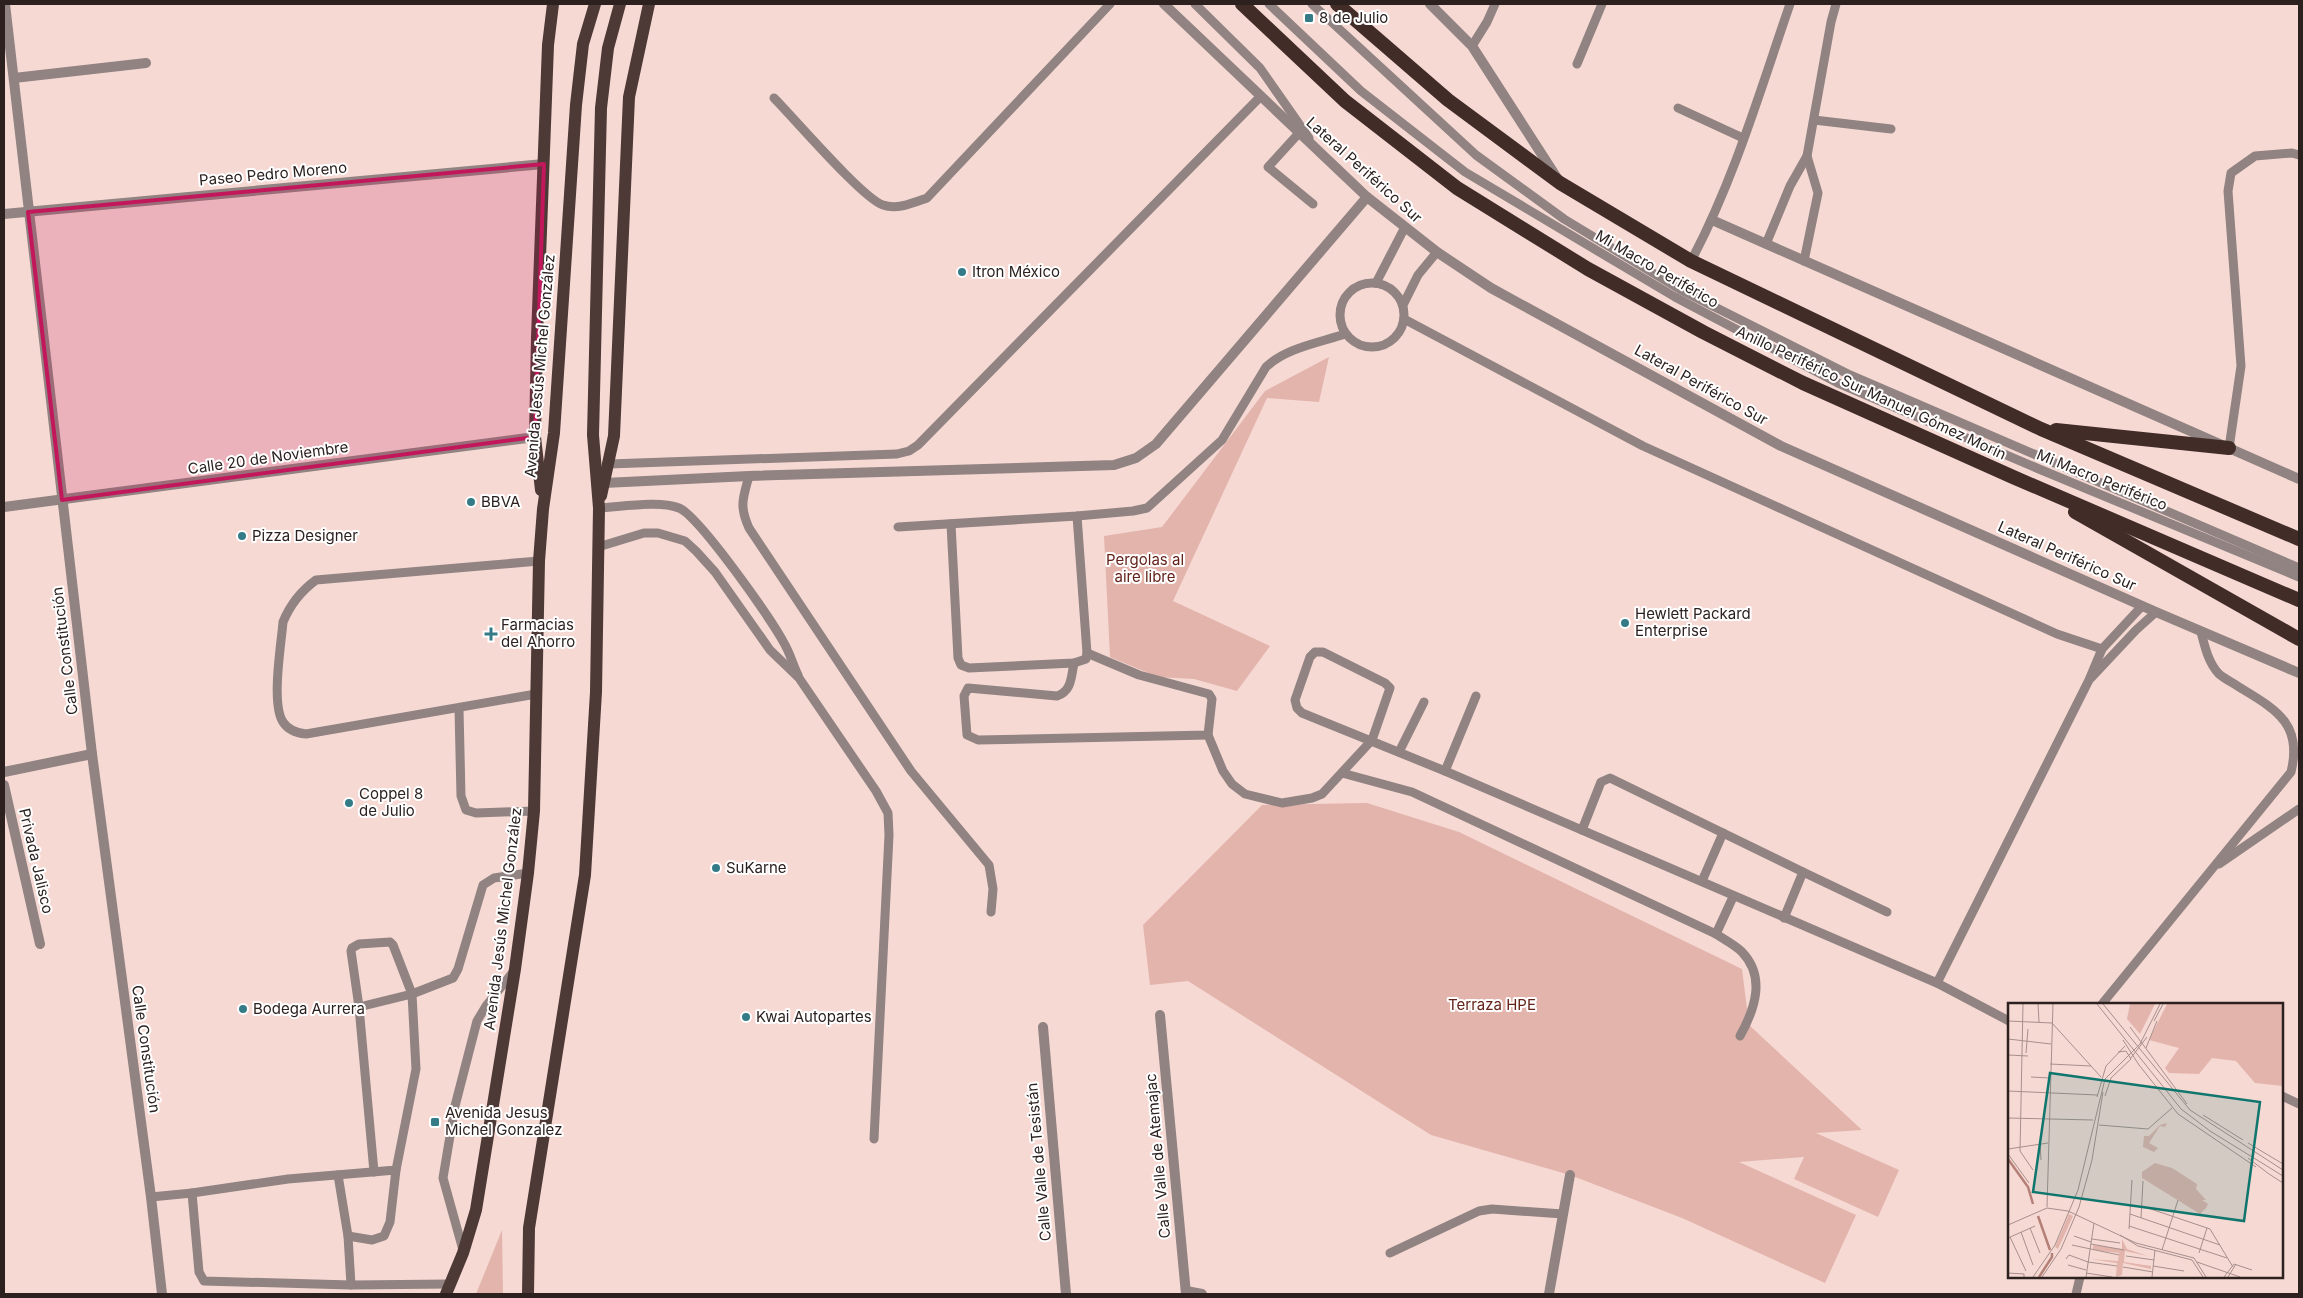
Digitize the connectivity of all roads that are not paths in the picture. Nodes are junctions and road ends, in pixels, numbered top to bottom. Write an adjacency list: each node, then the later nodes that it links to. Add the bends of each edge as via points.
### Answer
1 (5, 4): 19 (street, Calle Constitución)
2 (553, 4): 33 (main road, via 548,45)
3 (594, 4): 60 (main road, Avenida Jesús Michel González, via 583,44 576,105 554,434)
4 (620, 4): 59 (main road, via 608,48 601,108 593,435)
5 (649, 4): 52 (main road, via 629,96 614,436)
6 (1110, 4): 24 (lane, via 927,198 895,208 881,205 861,188)
7 (1164, 4): 23 (street, Lateral Periférico Sur)
8 (1195, 4): 30 (lane, via 1260,68)
9 (1242, 4): 54 (highway, Anillo Periférico Sur Manuel Gómez Morín, via 1345,101 1457,188 1588,269 1803,383)
10 (1269, 4): 68 (lane, Mi Macro Periférico, via 1361,91 1464,172 1675,297 1838,383)
11 (1312, 4): 67 (lane, Mi Macro Periférico, via 1476,155 1564,219 1681,290 1850,375)
12 (1337, 4): 34 (highway, via 1448,100)
13 (1430, 4): 18 (street)
14 (1495, 4): 18 (lane)
15 (1602, 4): 21 (lane)
16 (1790, 4): 29 (lane)
17 (1836, 4): 26 (lane)
18 (1472, 46): 34 (street)
19 (8, 58): 22 (street, Calle Constitución)
20 (146, 63): 22 (street)
21 (1577, 64)
22 (14, 78): 37 (street, Calle Constitución)
23 (1261, 96): 28 (street, Lateral Periférico Sur); 52 (lane, via 909,451)
24 (774, 98)
25 (1678, 108): 29 (lane)
26 (1814, 120): 27 (lane); 32 (lane)
27 (1892, 129)
28 (1299, 132): 30 (street, Lateral Periférico Sur); 36 (lane, via 1268,167)
29 (1744, 138): 39 (lane)
30 (1317, 149): 35 (street, Lateral Periférico Sur)
31 (2299, 155): 51 (lane, via 2255,156 2231,173 2228,191 2240,366)
32 (1807, 156): 41 (lane, via 1790,186); 44 (lane, via 1818,193)
33 (544, 164): 37 (street, Paseo Pedro Moreno); 50 (main road)
34 (1560, 183): 43 (highway)
35 (1367, 197): 40 (street, Lateral Periférico Sur); 53 (street, via 1156,444 1136,458 1114,465)
36 (1314, 204)
37 (28, 212): 38 (street, Paseo Pedro Moreno); 57 (street, Calle Constitución)
38 (4, 214)
39 (1712, 220): 41 (street); 43 (lane)
40 (1405, 227): 42 (street, Lateral Periférico Sur); 45 (lane)
41 (1766, 244): 44 (street)
42 (1436, 252): 46 (lane, via 1418,275); 70 (street, Lateral Periférico Sur, via 1491,288 1781,446)
43 (1691, 261): 49 (highway)
44 (1804, 261): 51 (street)
45 (1376, 283): 46 (lane, via 1392,289); 48 (lane, via 1359,285 1345,296 1339,320)
46 (1403, 305): 47 (lane)
47 (1404, 319): 48 (lane, via 1393,340 1380,347 1356,345); 74 (lane, via 1643,446 2056,634)
48 (1345, 334): 61 (lane, via 1284,354 1266,367 1222,440 1153,504 1133,511)
49 (2041, 429): 51 (highway); 64 (highway)
50 (535, 437): 57 (street, Calle 20 de Noviembre); 60 (main road)
51 (2229, 448): 55 (street)
52 (609, 464): 56 (main road)
53 (749, 476): 56 (street); 101 (lane, via 742,502 749,528 910,771 989,865 993,889)
54 (2014, 477): 69 (highway, Anillo Periférico Sur Manuel Gómez Morín); 73 (highway)
55 (2299, 479)
56 (604, 483): 59 (main road)
57 (62, 500): 58 (street, Calle 20 de Noviembre); 87 (street, Calle Constitución)
58 (4, 507)
59 (598, 508): 65 (main road); 78 (lane, via 661,505 678,508 689,515 733,568 785,644)
60 (544, 509): 66 (main road, Avenida Jesús Michel González)
61 (1077, 516): 62 (lane); 75 (lane)
62 (951, 524): 63 (lane); 76 (lane, via 961,665 969,668)
63 (898, 527)
64 (2299, 539)
65 (598, 546): 78 (lane, via 644,533 658,533 685,541 715,572 770,650); 133 (main road, via 596,692 585,875 529,1228)
66 (539, 561): 80 (main road, Avenida Jesús Michel González); 83 (lane, via 316,580 304,589 287,611 283,622 277,702 284,724 297,733 316,733)
67 (2299, 568)
68 (2299, 577)
69 (2299, 600)
70 (2142, 606): 71 (street, Lateral Periférico Sur); 74 (lane)
71 (2156, 612): 72 (street, Lateral Periférico Sur); 79 (lane)
72 (2201, 632): 77 (street, Lateral Periférico Sur); 96 (lane, via 2212,666 2221,676 2287,719 2296,745 2291,772)
73 (2299, 639)
74 (2102, 649): 79 (lane)
75 (1087, 653): 76 (lane, via 1086,659); 84 (lane, via 1139,674 1209,694 1212,699)
76 (1074, 663): 84 (lane, via 1069,689 1057,696 968,688 964,696 967,735 978,740)
77 (2299, 673)
78 (799, 678): 117 (lane, via 888,813)
79 (2089, 680): 107 (lane)
80 (536, 694): 83 (lane); 93 (main road, Avenida Jesús Michel González)
81 (1476, 696): 89 (lane)
82 (1424, 702): 86 (lane)
83 (459, 709): 93 (lane, via 461,796 466,810 476,813)
84 (1208, 735): 90 (lane, via 1222,771 1232,784 1244,794 1263,800 1282,803 1312,798 1322,794)
85 (1372, 740): 85 (lane, via 1296,708 1295,700 1310,657 1315,652 1323,652 1389,686); 86 (lane); 90 (lane)
86 (1399, 752): 89 (lane)
87 (92, 754): 88 (street); 123 (street, Calle Constitución)
88 (4, 772)
89 (1445, 772): 94 (lane)
90 (1342, 773): 104 (lane, via 1412,792)
91 (4, 785): 105 (street, Privada Jalisco)
92 (2299, 809): 96 (lane)
93 (534, 811): 98 (main road, Avenida Jesús Michel González)
94 (1582, 830): 95 (lane, via 1601,782 1610,778); 99 (lane)
95 (1723, 833): 97 (lane); 99 (lane)
96 (2211, 870): 109 (lane)
97 (1803, 872): 102 (lane); 103 (lane)
98 (528, 873): 106 (main road, Avenida Jesús Michel González); 108 (lane, via 494,878 483,885 458,969 452,978)
99 (1702, 882): 100 (lane)
100 (1733, 897): 103 (lane); 104 (lane)
101 (990, 912)
102 (1887, 912)
103 (1784, 918): 107 (lane)
104 (1716, 934): 114 (lane, via 1741,951 1752,966 1757,986 1753,1013)
105 (40, 944)
106 (515, 969): 126 (main road, Avenida Jesús Michel González, via 476,1210); 126 (lane, via 478,1021 455,1106 443,1178)
107 (1936, 983): 112 (lane)
108 (412, 994): 110 (lane); 110 (lane, via 391,944 359,944 351,952); 118 (lane, via 416,1069)
109 (2103, 1003)
110 (359, 1007): 119 (lane)
111 (1160, 1015): 131 (street, Calle Valle de Atemajac)
112 (2008, 1020)
113 (1043, 1027): 134 (street, Calle Valle de Tesistán)
114 (1740, 1036)
115 (2283, 1096): 116 (lane)
116 (2299, 1104)
117 (874, 1140)
118 (396, 1170): 119 (lane); 125 (lane, via 390,1222 384,1236 372,1240)
119 (374, 1172): 120 (lane)
120 (338, 1175): 122 (lane); 125 (lane)
121 (1570, 1175): 124 (street)
122 (192, 1192): 123 (lane); 129 (lane, via 199,1272 204,1281)
123 (151, 1197): 132 (street, Calle Constitución)
124 (1563, 1214): 127 (lane, via 1479,1211); 136 (street)
125 (348, 1236): 129 (lane)
126 (463, 1253): 130 (main road, Avenida Jesús Michel González)
127 (1390, 1253)
128 (2080, 1278): 137 (lane)
129 (351, 1285): 130 (lane)
130 (448, 1289)
131 (1186, 1293): 135 (street)
132 (162, 1294)
133 (528, 1294)
134 (1066, 1294)
135 (1202, 1294)
136 (1549, 1294)
137 (2076, 1294)

